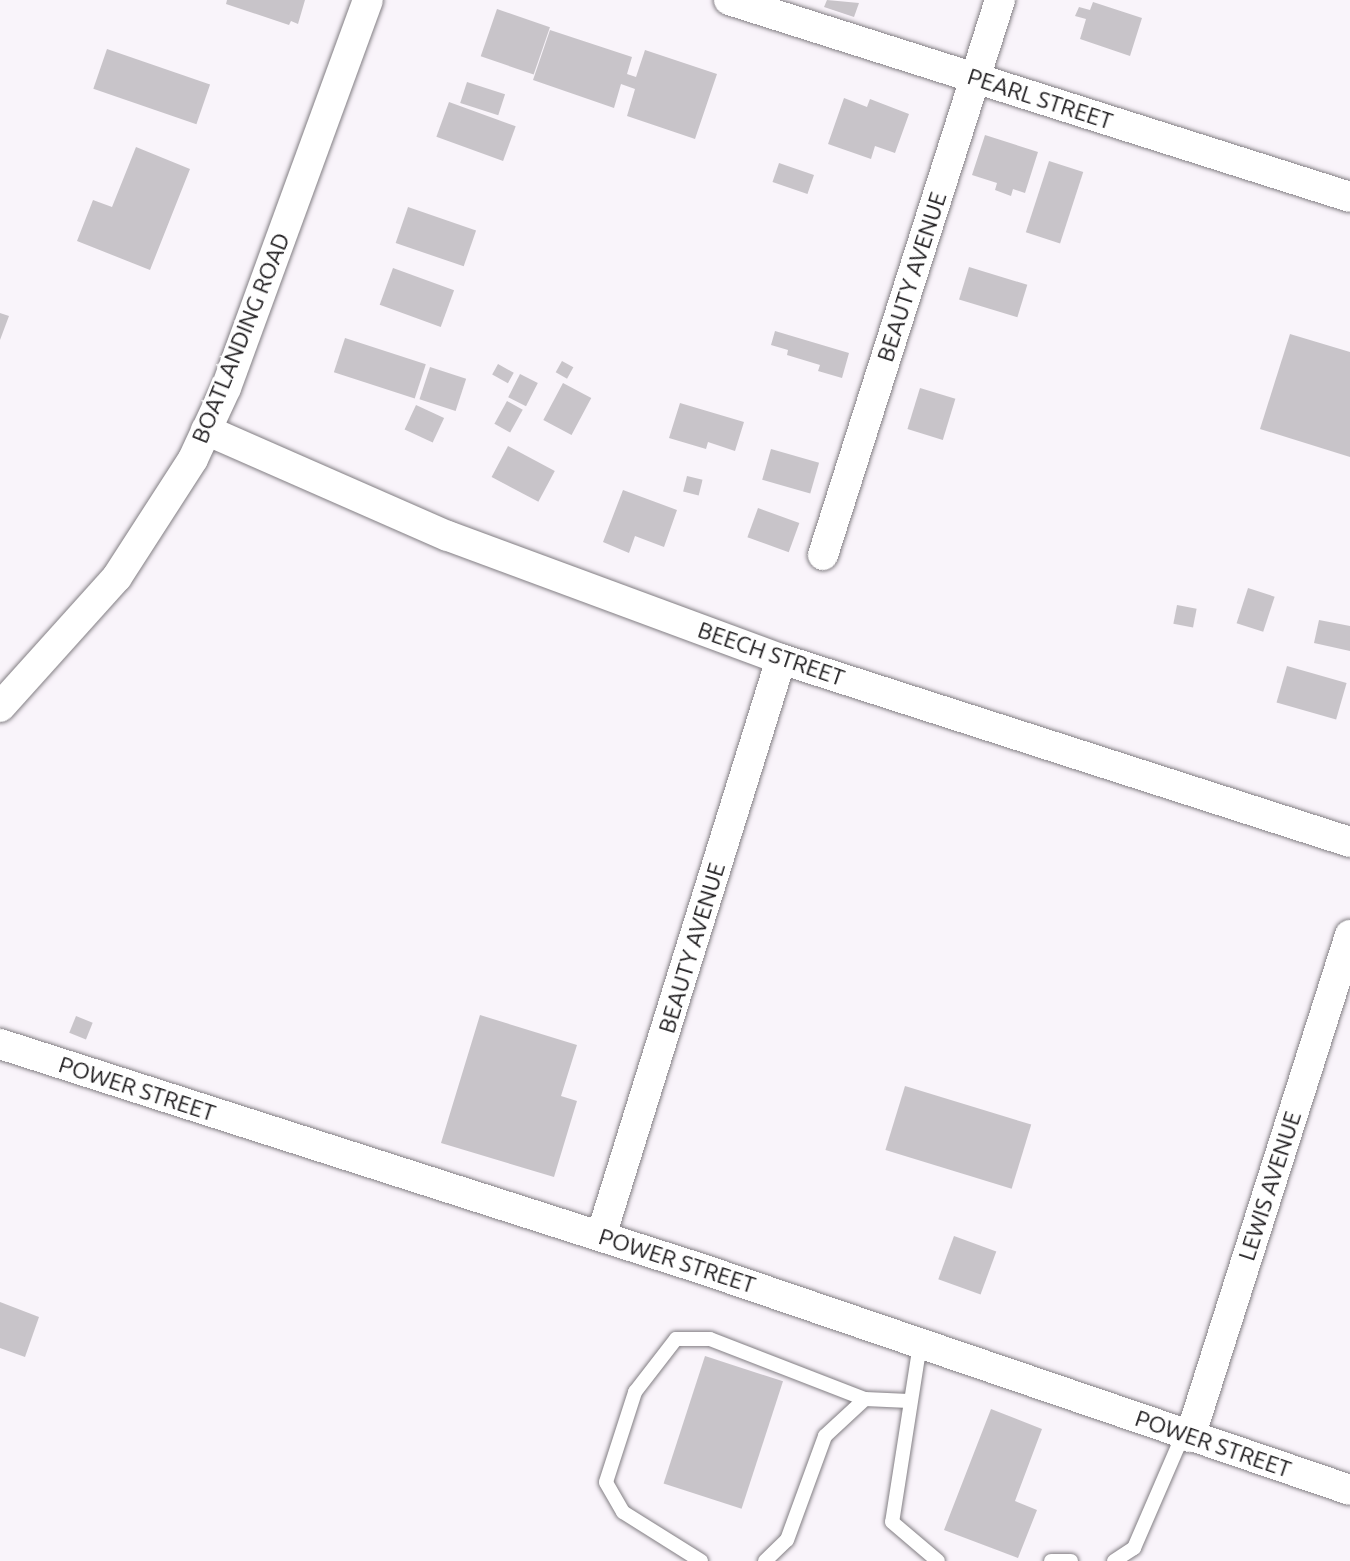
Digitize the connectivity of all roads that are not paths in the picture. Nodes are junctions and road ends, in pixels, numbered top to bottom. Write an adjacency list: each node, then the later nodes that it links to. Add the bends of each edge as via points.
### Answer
1 (368, 0): 6 (street, BOATLANDING ROAD, via 226,388)
2 (729, 0): 4 (street, PEARL STREET)
3 (1000, 0): 4 (street, BEAUTY AVENUE)
4 (975, 78): 5 (street, PEARL STREET); 7 (street, BEAUTY AVENUE)
5 (1350, 197)
6 (206, 430): 8 (street, BEECH STREET, via 448,536); 9 (street, BOATLANDING ROAD, via 178,487 117,578)
7 (823, 555)
8 (781, 659): 10 (street, BEECH STREET); 13 (street, BEAUTY AVENUE)
9 (0, 707)
10 (1350, 842)
11 (1350, 935): 17 (street, LEWIS AVENUE)
12 (0, 1044): 13 (street, POWER STREET)
13 (601, 1236): 14 (street, POWER STREET)
14 (920, 1344): 16 (lane); 17 (street, POWER STREET)
15 (865, 1399): 16 (lane); 19 (lane, via 710,1339 676,1339 635,1392 606,1482 623,1512); 20 (lane, via 825,1436 787,1540)
16 (909, 1401): 21 (lane, via 892,1522)
17 (1186, 1436): 18 (street, POWER STREET); 24 (lane, via 1134,1548)
18 (1350, 1490)
19 (701, 1561)
20 (765, 1561)
21 (938, 1561)
22 (1051, 1561): 23 (lane)
23 (1070, 1561)
24 (1114, 1561)

